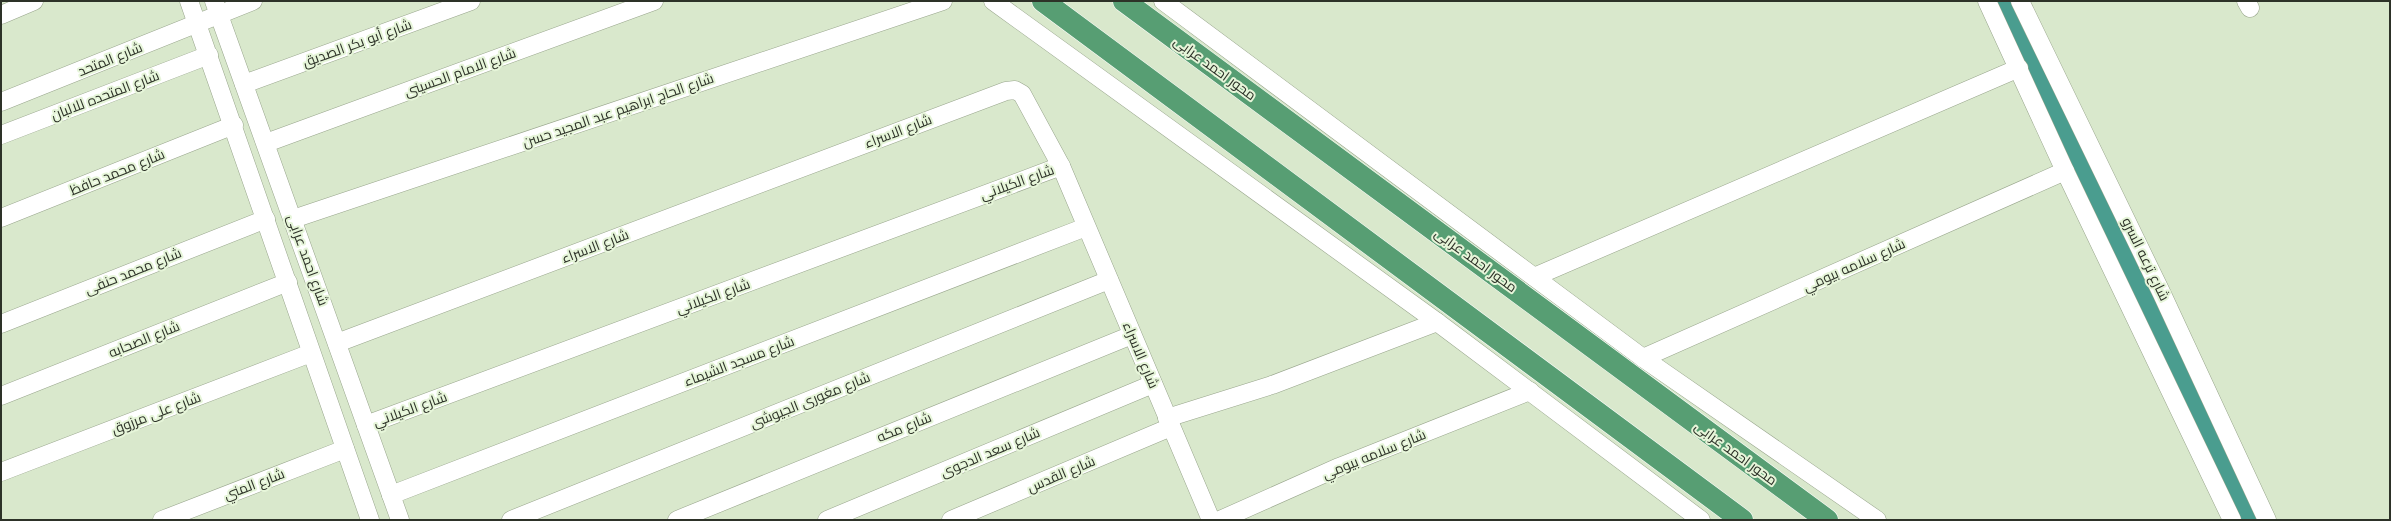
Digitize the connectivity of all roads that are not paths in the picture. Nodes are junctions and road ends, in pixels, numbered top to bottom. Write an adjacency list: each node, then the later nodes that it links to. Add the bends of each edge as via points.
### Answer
1 (34, 1): 14 (street)
2 (189, 1): 15 (street, شارع احمد عرابى)
3 (253, 1): 13 (street, شارع المتحد)
4 (471, 1): 18 (street, شارع أبو بكر الصديق)
5 (654, 1): 22 (street, شارع الامام الحسينى)
6 (943, 1): 27 (street, شارع الحاج ابراهيم عبد المجيد حسن)
7 (993, 1): 32 (street)
8 (1043, 1): 58 (highway)
9 (1124, 1): 59 (highway, محور احمد عرابى)
10 (1163, 1): 29 (street)
11 (1987, 1): 17 (street)
12 (2020, 1): 62 (street, شارع ترعه السرو, via 2162,294)
13 (217, 8): 15 (street, شارع المتحد); 18 (street, شارع احمد عرابى)
14 (1, 15)
15 (196, 24): 16 (street, شارع احمد عرابى); 19 (street, شارع المتحد)
16 (209, 55): 20 (street, شارع احمد عرابى); 21 (street, شارع المتحده للالبان)
17 (2019, 68): 24 (street); 29 (street)
18 (244, 84): 22 (street, شارع احمد عرابى)
19 (1, 102)
20 (234, 125): 25 (street, شارع محمد حافظ); 26 (street, شارع احمد عرابى)
21 (1, 135)
22 (266, 143): 27 (street, شارع احمد عرابى)
23 (1061, 166): 28 (street, شارع الاسراء); 35 (street, شارع الاسراء, via 1022,94 1015,90 1006,90); 42 (street, شارع الكيلاني)
24 (2065, 171): 37 (street, شارع سلامه بيومي); 61 (street)
25 (1, 218)
26 (266, 218): 31 (street, شارع احمد عرابى); 33 (street, شارع محمد حنفى)
27 (293, 219): 35 (street, شارع احمد عرابى)
28 (1086, 227): 30 (street, شارع الاسراء); 47 (street, شارع مسجد الشيماء)
29 (1534, 277): 37 (street)
30 (1109, 280): 34 (street, شارع الاسراء); 51 (street, شارع مغورى الجيوشى)
31 (288, 282): 36 (street, شارع احمد عرابى); 40 (street, شارع الصحابه)
32 (1437, 322): 39 (street); 41 (street, شارع القدس)
33 (1, 324)
34 (1132, 335): 38 (street, شارع الاسراء); 52 (street, شارع مكه)
35 (337, 344): 42 (street, شارع احمد عرابى)
36 (311, 353): 43 (street, شارع احمد عرابى); 45 (street, شارع على مرزوق)
37 (1643, 358): 60 (street)
38 (1153, 384): 41 (street, شارع الاسراء); 53 (street, شارع سعد الدجوى)
39 (1530, 391): 56 (street, شارع سلامه بيومي, via 1339,467); 57 (street)
40 (1, 396)
41 (1169, 422): 54 (street, شارع القدس); 55 (street, شارع الاسراء)
42 (366, 425): 44 (street, شارع احمد عرابى)
43 (345, 449): 46 (street, شارع احمد عرابى); 48 (street, شارع المني)
44 (381, 466): 46 (street); 47 (street, شارع احمد عرابى)
45 (1, 472)
46 (356, 477): 49 (street, شارع احمد عرابى)
47 (391, 495): 50 (street, شارع احمد عرابى)
48 (162, 520)
49 (370, 520)
50 (400, 520)
51 (511, 520)
52 (677, 520)
53 (827, 520)
54 (951, 520)
55 (1211, 520)
56 (1220, 520)
57 (1701, 520)
58 (1742, 520)
59 (1827, 520)
60 (1877, 520)
61 (2232, 520)
62 (2267, 520)

